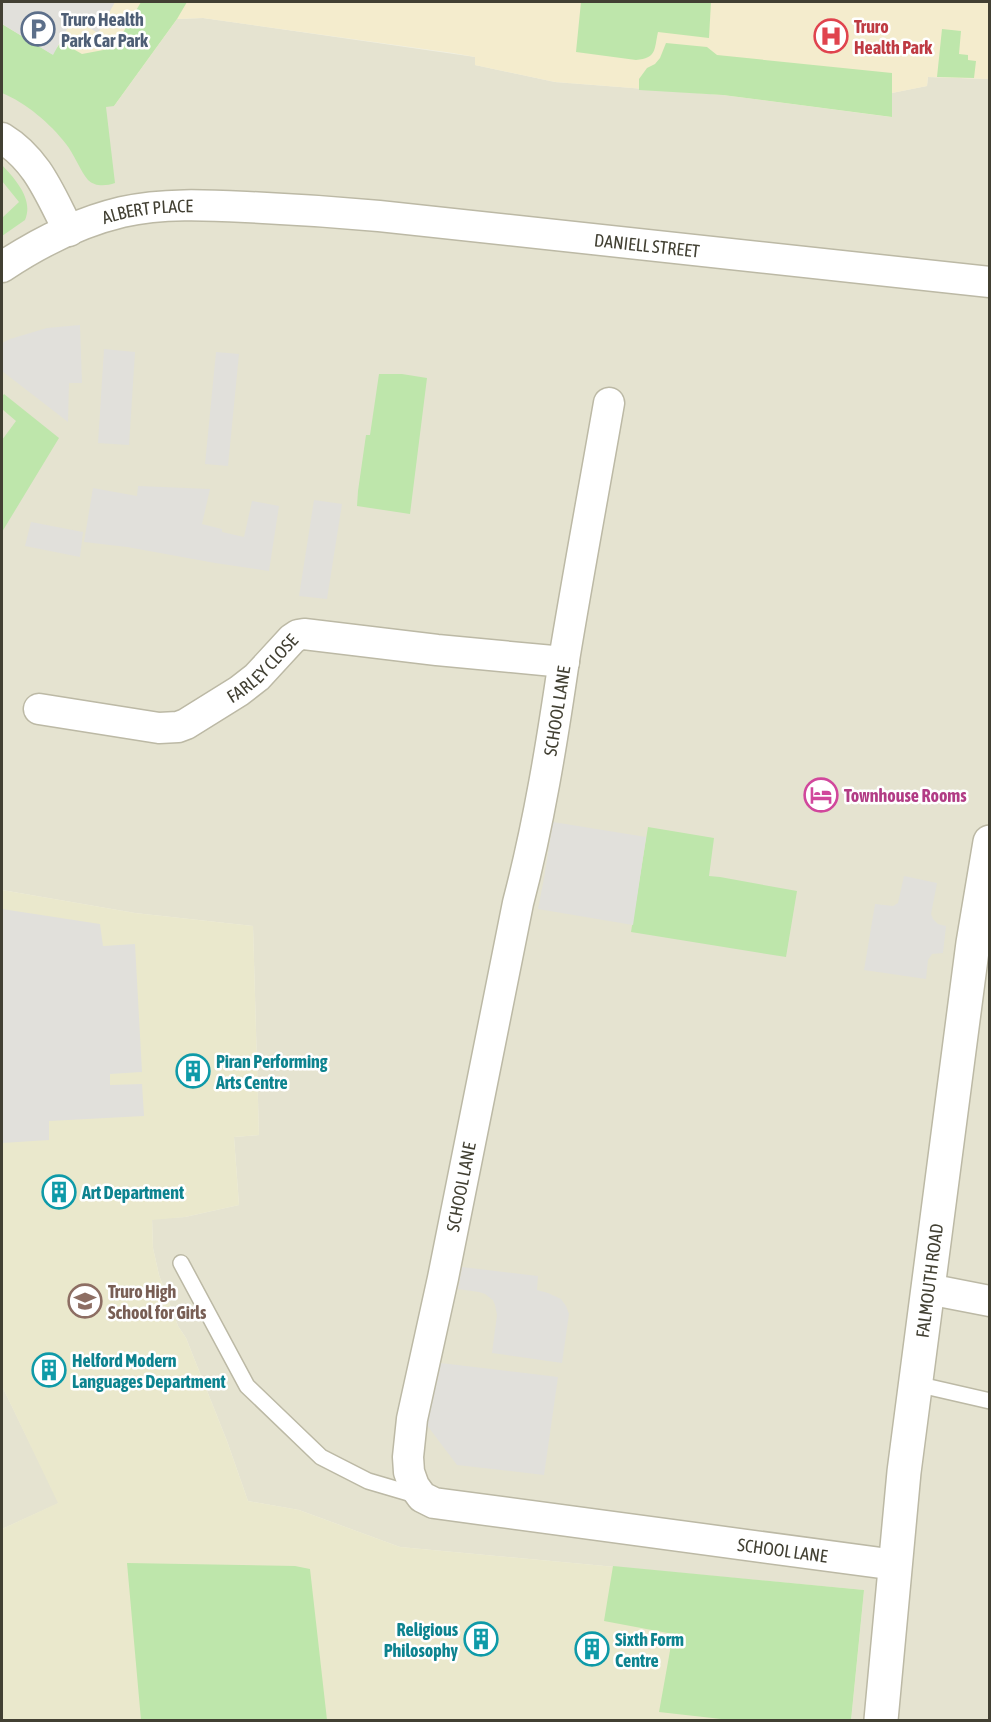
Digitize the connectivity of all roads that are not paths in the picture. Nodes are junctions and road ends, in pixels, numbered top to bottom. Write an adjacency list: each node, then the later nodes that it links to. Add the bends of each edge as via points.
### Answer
1 (2, 138): 3 (street, via 29,159)
2 (305, 209): 3 (street, ALBERT PLACE, via 158,207 120,213); 5 (street, DANIELL STREET)
3 (69, 231): 4 (street, ALBERT PLACE)
4 (2, 267)
5 (990, 282)
6 (609, 403): 7 (street, SCHOOL LANE)
7 (564, 662): 8 (street, FARLEY CLOSE, via 304,634 292,639 239,691 178,727 159,728); 15 (street, SCHOOL LANE, via 549,759 412,1419 409,1472)
8 (39, 710)
9 (990, 842): 11 (street, FALMOUTH ROAD)
10 (181, 1263): 15 (lane, via 247,1386 288,1426 321,1457 368,1481)
11 (928, 1288): 12 (street); 13 (street, FALMOUTH ROAD)
12 (990, 1301)
13 (916, 1384): 14 (lane); 16 (street, FALMOUTH ROAD)
14 (990, 1401)
15 (422, 1497): 16 (street, SCHOOL LANE, via 434,1503)
16 (896, 1565): 17 (street, FALMOUTH ROAD)
17 (881, 1720)

